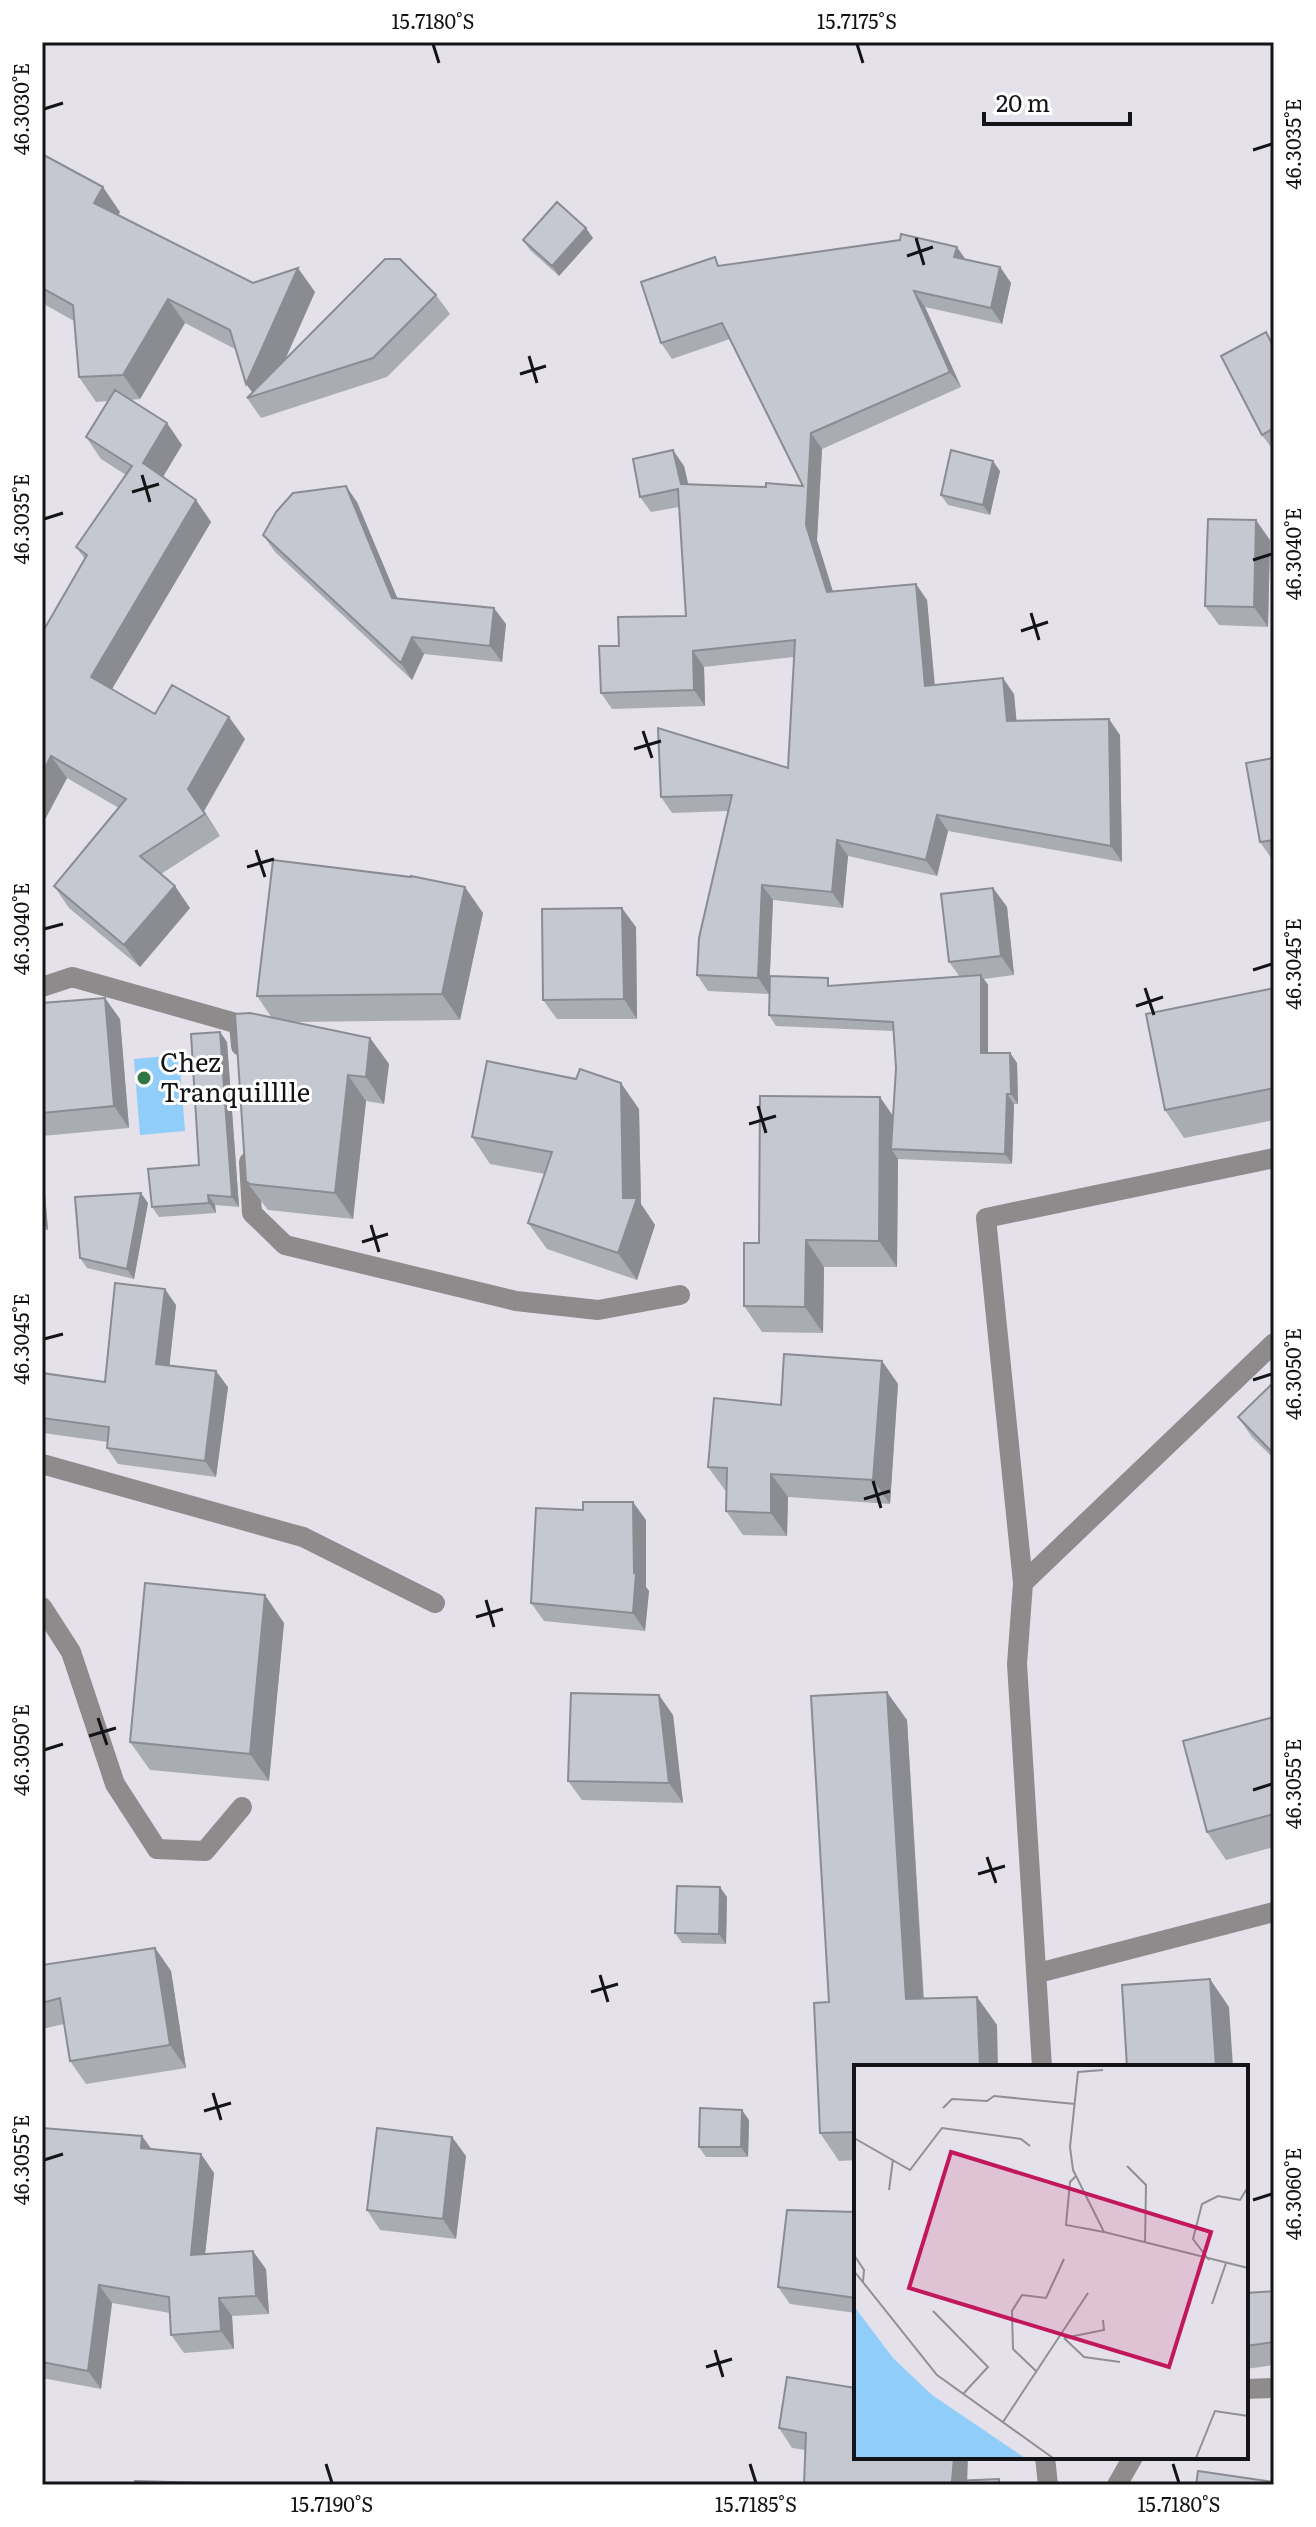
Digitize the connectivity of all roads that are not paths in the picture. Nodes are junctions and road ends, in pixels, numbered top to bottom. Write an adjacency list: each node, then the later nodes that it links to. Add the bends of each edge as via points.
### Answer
1 (42, 987): 2 (street, via 72,977 239,1024)
2 (242, 1071)
3 (248, 1150): 5 (street, via 252,1213 285,1245 516,1301 598,1310)
4 (1274, 1158): 8 (street, via 986,1218)
5 (680, 1295)
6 (1274, 1343): 8 (street)
7 (42, 1464): 9 (street, via 303,1537)
8 (1023, 1583): 13 (street, via 1017,1664)
9 (435, 1603)
10 (42, 1607): 11 (street, via 71,1652 115,1784 157,1849 205,1851)
11 (242, 1807)
12 (1274, 1912): 13 (street)
13 (1038, 1973): 14 (street)
14 (1042, 2065)
15 (1274, 2388): 16 (street)
16 (1248, 2389)
17 (1045, 2459): 19 (street)
18 (1132, 2459): 20 (street)
19 (1048, 2485)
20 (1117, 2485)

